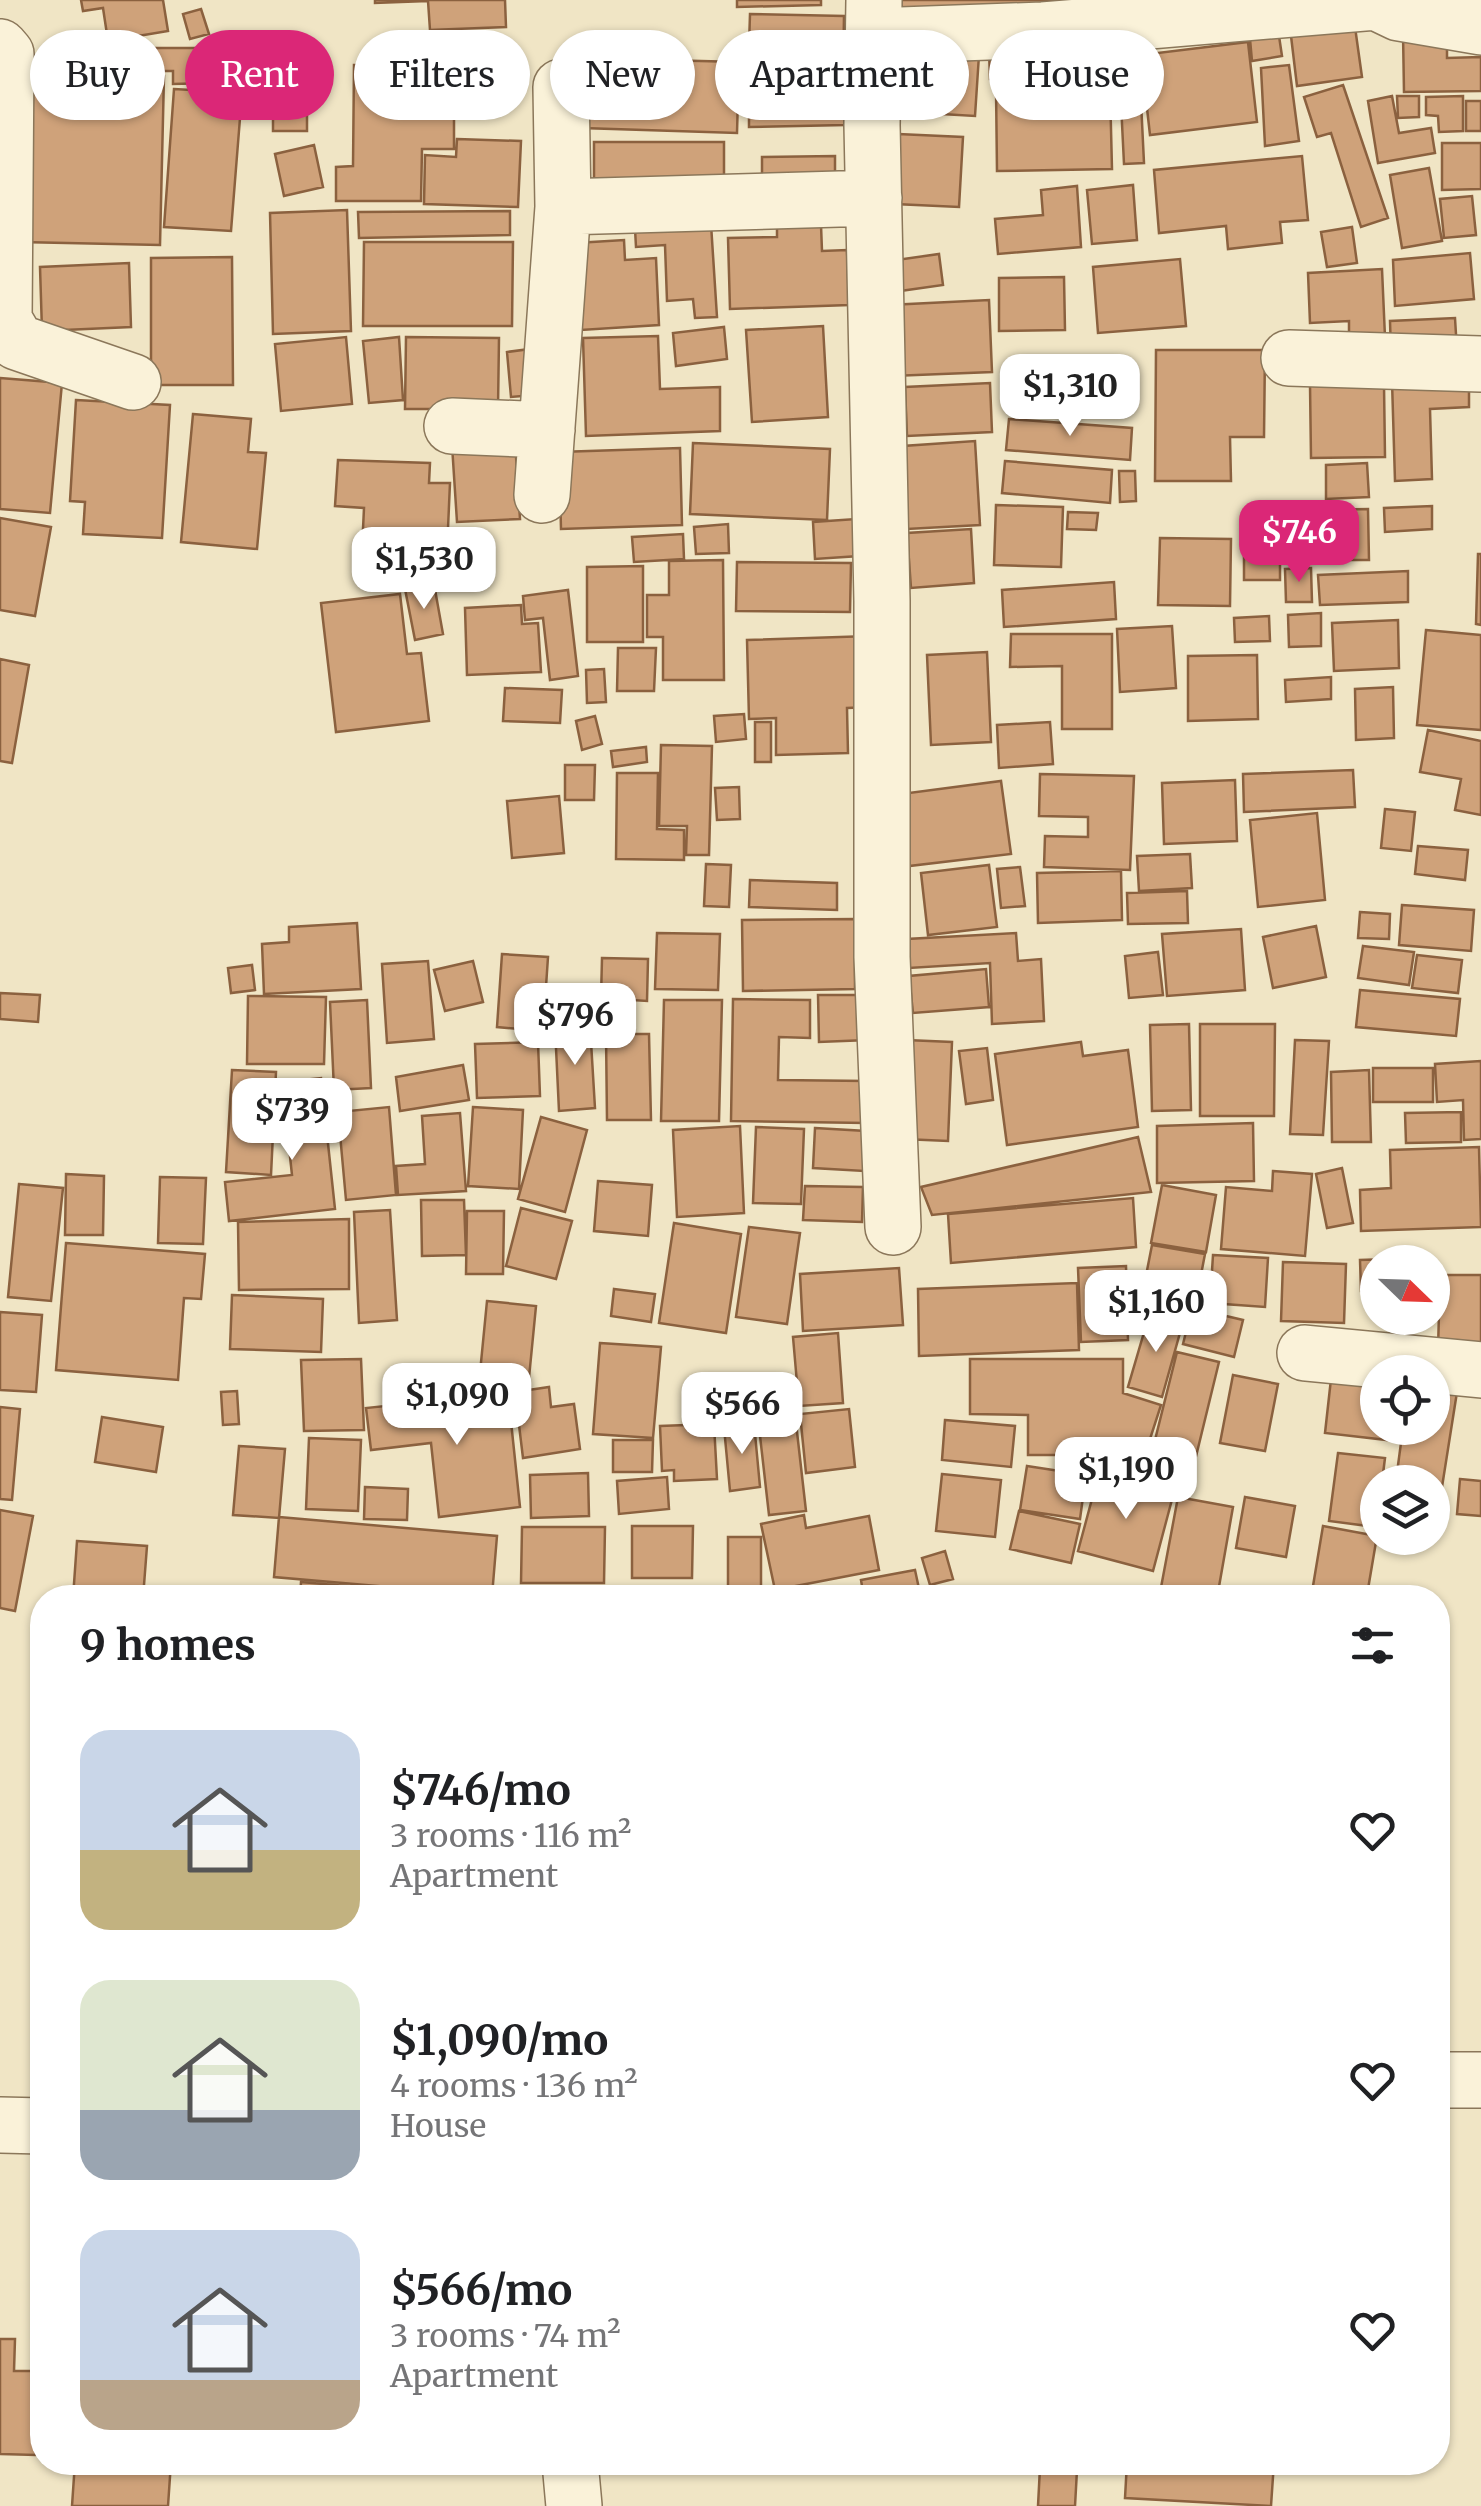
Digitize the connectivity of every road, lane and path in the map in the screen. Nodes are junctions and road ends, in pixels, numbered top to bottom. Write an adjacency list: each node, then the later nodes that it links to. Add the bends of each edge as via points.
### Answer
1 (874, 18): 2 (street, via 1042,30 1376,2); 5 (street)
2 (1481, 27)
3 (0, 47): 9 (street, via 6,54 4,320 17,342)
4 (562, 120): 6 (street)
5 (874, 198): 6 (street); 13 (street, via 882,956)
6 (563, 207): 11 (street)
7 (1289, 358): 8 (street)
8 (1481, 364)
9 (133, 382)
10 (452, 426): 11 (street)
11 (547, 430): 12 (street)
12 (542, 495)
13 (893, 1227)
14 (1305, 1353): 15 (street)
15 (1481, 1370)
16 (1450, 2080): 17 (street)
17 (1481, 2080)
18 (0, 2125): 19 (street)
19 (30, 2126)
20 (571, 2475): 21 (street)
21 (574, 2506)

